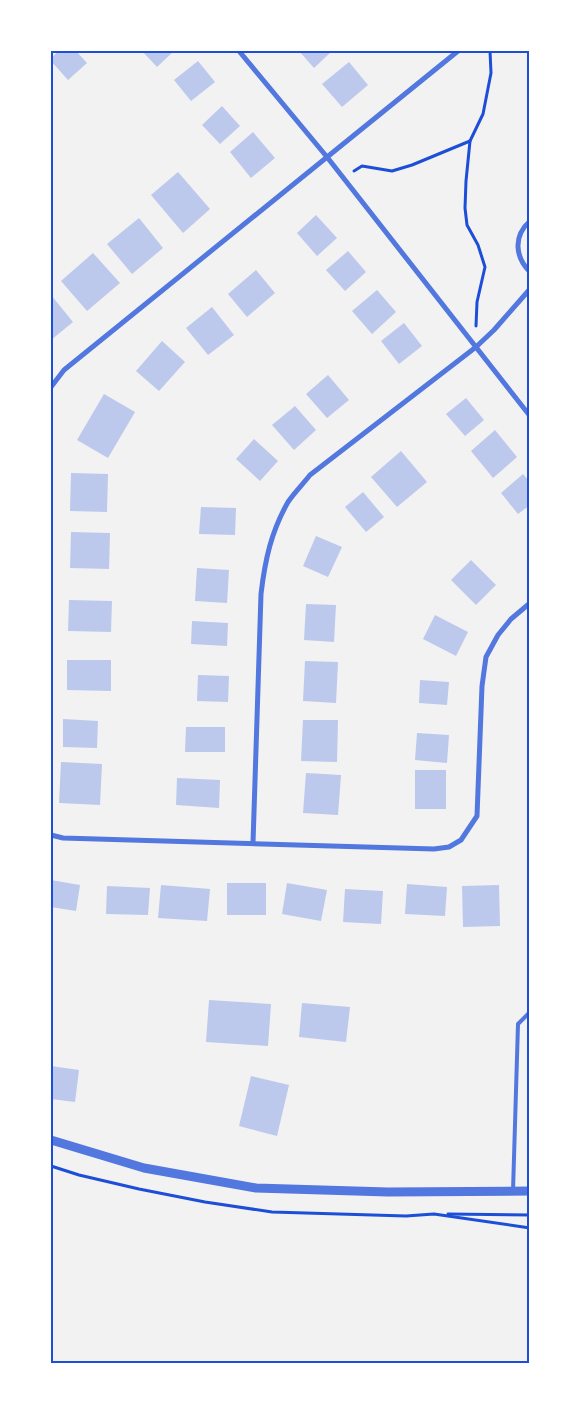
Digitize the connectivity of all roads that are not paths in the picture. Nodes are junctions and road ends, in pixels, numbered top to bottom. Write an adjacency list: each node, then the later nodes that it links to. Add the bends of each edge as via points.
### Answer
1 (239, 51): 3 (street)
2 (458, 51): 3 (street)
3 (327, 158): 7 (street); 8 (street, via 64,370)
4 (530, 221): 5 (street, via 518,238 517,250 521,262)
5 (530, 272)
6 (530, 289): 7 (street)
7 (476, 347): 9 (street); 12 (street, via 310,475 289,501 273,532 261,594)
8 (51, 387)
9 (530, 416)
10 (530, 603): 12 (street, via 502,630 486,657 482,686 478,816 461,840 450,847 434,849)
11 (51, 835): 12 (street, via 63,838)
12 (252, 843)
13 (530, 1012): 15 (lane, via 518,1024)
14 (51, 1140): 15 (street, via 144,1168 256,1188)
15 (513, 1191): 16 (street)
16 (530, 1191)

